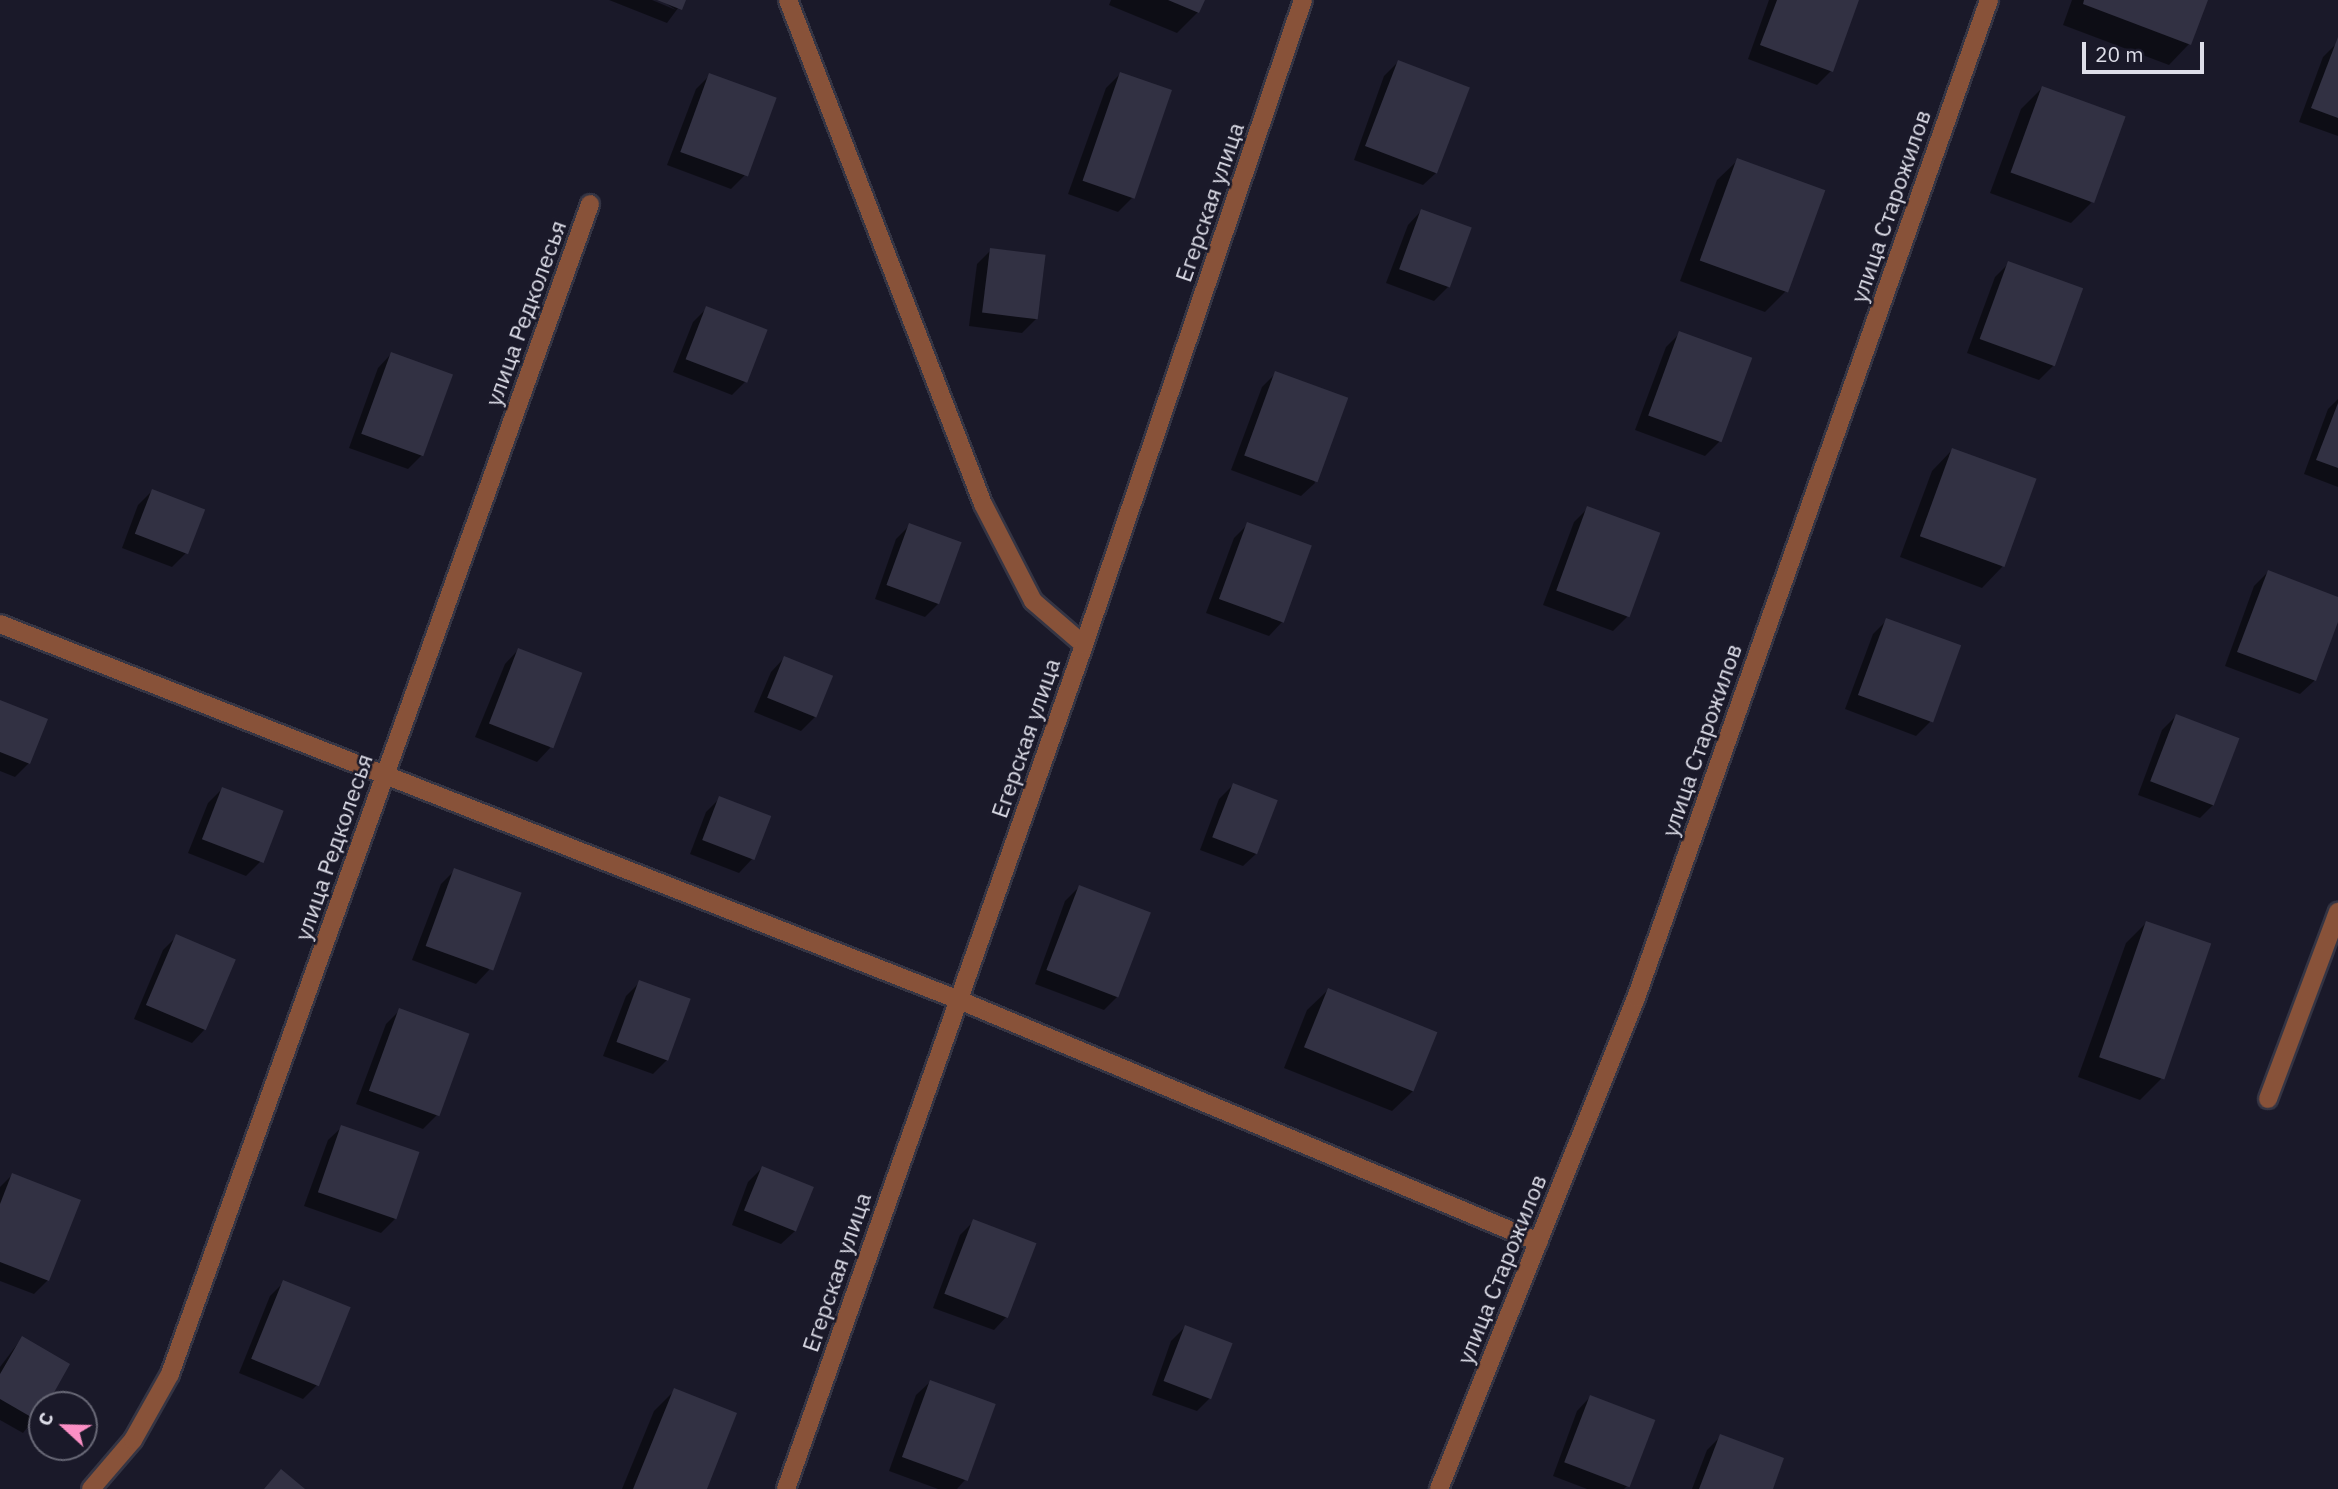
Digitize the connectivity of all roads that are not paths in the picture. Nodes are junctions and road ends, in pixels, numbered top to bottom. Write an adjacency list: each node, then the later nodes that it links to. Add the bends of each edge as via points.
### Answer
1 (788, 0): 6 (street, via 984,504 1033,601)
2 (1303, 0): 6 (street, Егерская улица)
3 (1989, 0): 11 (street, улица Старожилов, via 1636,998)
4 (590, 204): 7 (street, улица Редколесья)
5 (0, 624): 7 (street)
6 (1084, 645): 9 (street, Егерская улица)
7 (385, 772): 9 (street); 12 (street, улица Редколесья, via 170,1374 133,1440)
8 (2338, 912): 10 (street)
9 (959, 1000): 11 (street); 13 (street, Егерская улица)
10 (2269, 1099)
11 (1538, 1242): 14 (street, улица Старожилов)
12 (91, 1489)
13 (786, 1489)
14 (1439, 1489)

